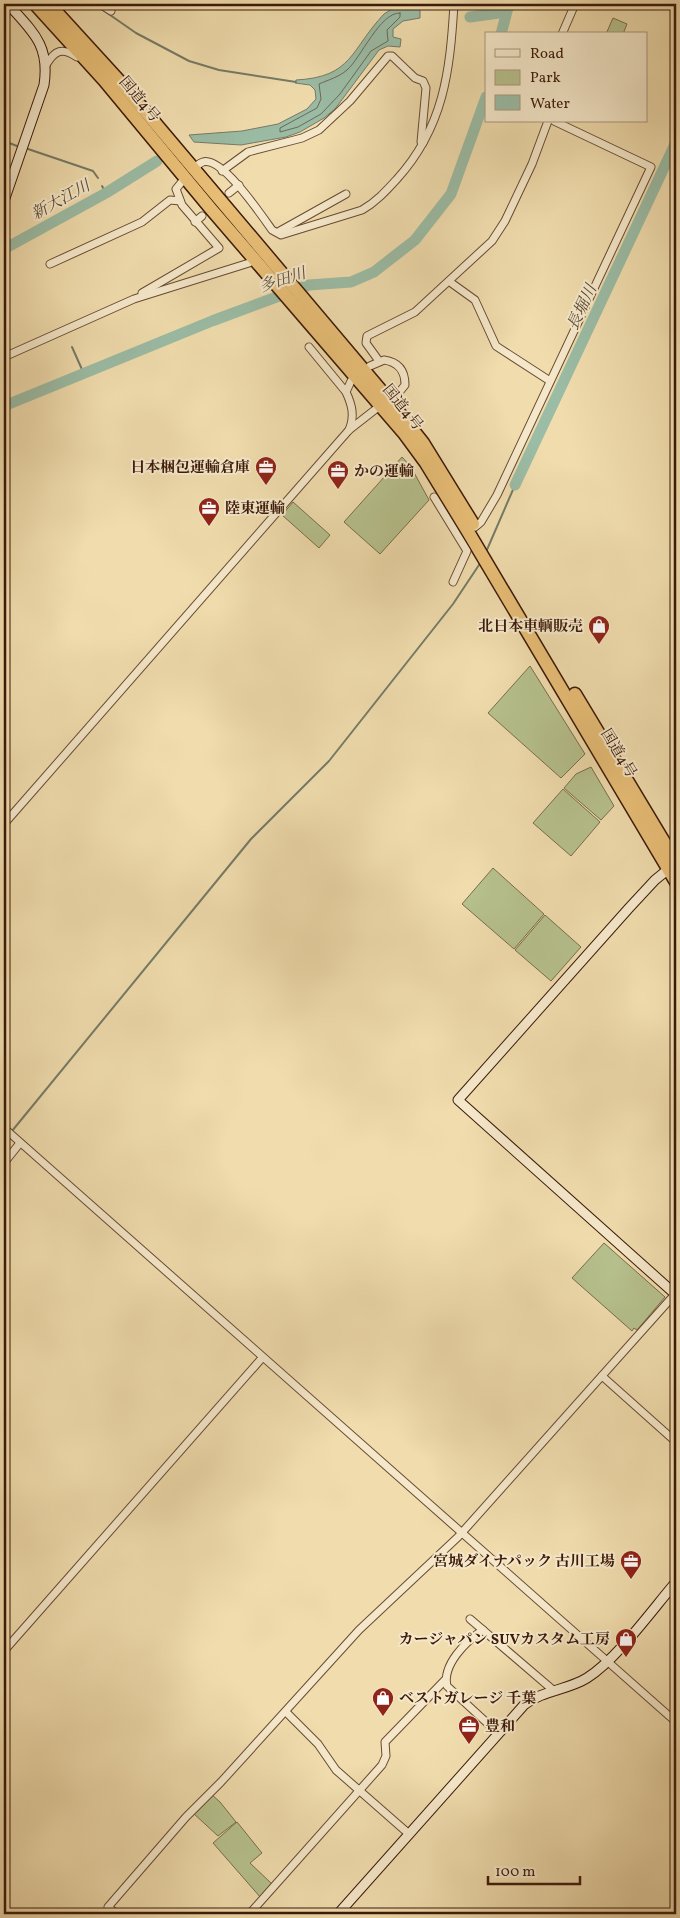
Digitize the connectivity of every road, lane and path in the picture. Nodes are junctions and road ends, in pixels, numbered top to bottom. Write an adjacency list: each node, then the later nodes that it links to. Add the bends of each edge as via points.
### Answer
1 (8, 4): 9 (street, via 36,35)
2 (35, 4): 10 (highway, 国道4号)
3 (49, 4): 15 (highway, 国道4号, via 123,85)
4 (100, 4): 7 (street)
5 (454, 4): 13 (street, via 452,49 443,99)
6 (575, 4): 8 (street)
7 (111, 12)
8 (563, 32)
9 (46, 65): 10 (street, via 55,52 68,51); 19 (street, via 44,85)
10 (104, 80): 15 (highway, 国道4号)
11 (548, 122): 26 (street, via 505,221 492,241)
12 (556, 122): 33 (street, via 651,167)
13 (424, 144): 14 (street, via 421,142 426,88 423,81 388,56 350,101 319,130 302,138 248,152); 23 (street, via 407,168 371,205)
14 (222, 171): 15 (street, via 204,161); 16 (street)
15 (189, 173): 20 (street, via 176,189); 35 (highway, 国道4号)
16 (239, 185): 17 (street); 23 (street)
17 (229, 193)
18 (346, 194): 23 (street)
19 (4, 201)
20 (180, 201): 22 (street); 25 (street, via 170,200 142,222)
21 (202, 216): 22 (street)
22 (195, 222): 27 (street, via 219,248)
23 (276, 234)
24 (249, 263): 27 (street)
25 (50, 264)
26 (450, 282): 30 (street, via 414,312 367,336 366,343); 33 (street, via 476,300 496,346)
27 (134, 299): 29 (street)
28 (309, 347): 34 (street)
29 (4, 357)
30 (378, 361): 31 (street); 35 (street, via 397,364 405,377 401,391)
31 (370, 366)
32 (351, 381): 34 (street)
33 (550, 381): 38 (street, via 496,495)
34 (346, 392): 36 (street, via 353,412)
35 (385, 402): 36 (street); 38 (highway, 国道4号, via 422,443)
36 (349, 430): 40 (street)
37 (434, 497): 38 (street)
38 (471, 533): 39 (street, via 467,555); 41 (highway, 国道4号)
39 (454, 582)
40 (4, 824)
41 (674, 865): 42 (highway, 国道4号); 46 (street, via 629,908 458,1100)
42 (676, 882)
43 (5, 1129): 44 (street)
44 (17, 1140): 45 (street); 47 (street)
45 (4, 1163)
46 (676, 1294): 48 (street)
47 (262, 1358): 50 (street); 54 (street)
48 (602, 1376): 49 (street); 50 (street)
49 (676, 1442)
50 (462, 1533): 55 (street); 58 (street, via 359,1630)
51 (676, 1582): 55 (street)
52 (470, 1619): 53 (street)
53 (483, 1630): 56 (street, via 454,1658); 57 (street)
54 (4, 1651)
55 (608, 1661): 57 (street, via 584,1680); 59 (street)
56 (445, 1680): 60 (street, via 447,1686); 61 (street, via 385,1742 386,1760)
57 (553, 1690): 60 (street, via 524,1704)
58 (286, 1712): 61 (street, via 318,1744 336,1770); 63 (street, via 186,1817 108,1907)
59 (676, 1722)
60 (498, 1733): 62 (street)
61 (360, 1791): 62 (street); 64 (street, via 252,1911)
62 (409, 1834): 65 (street)
63 (117, 1914)
64 (254, 1914)
65 (338, 1914)

